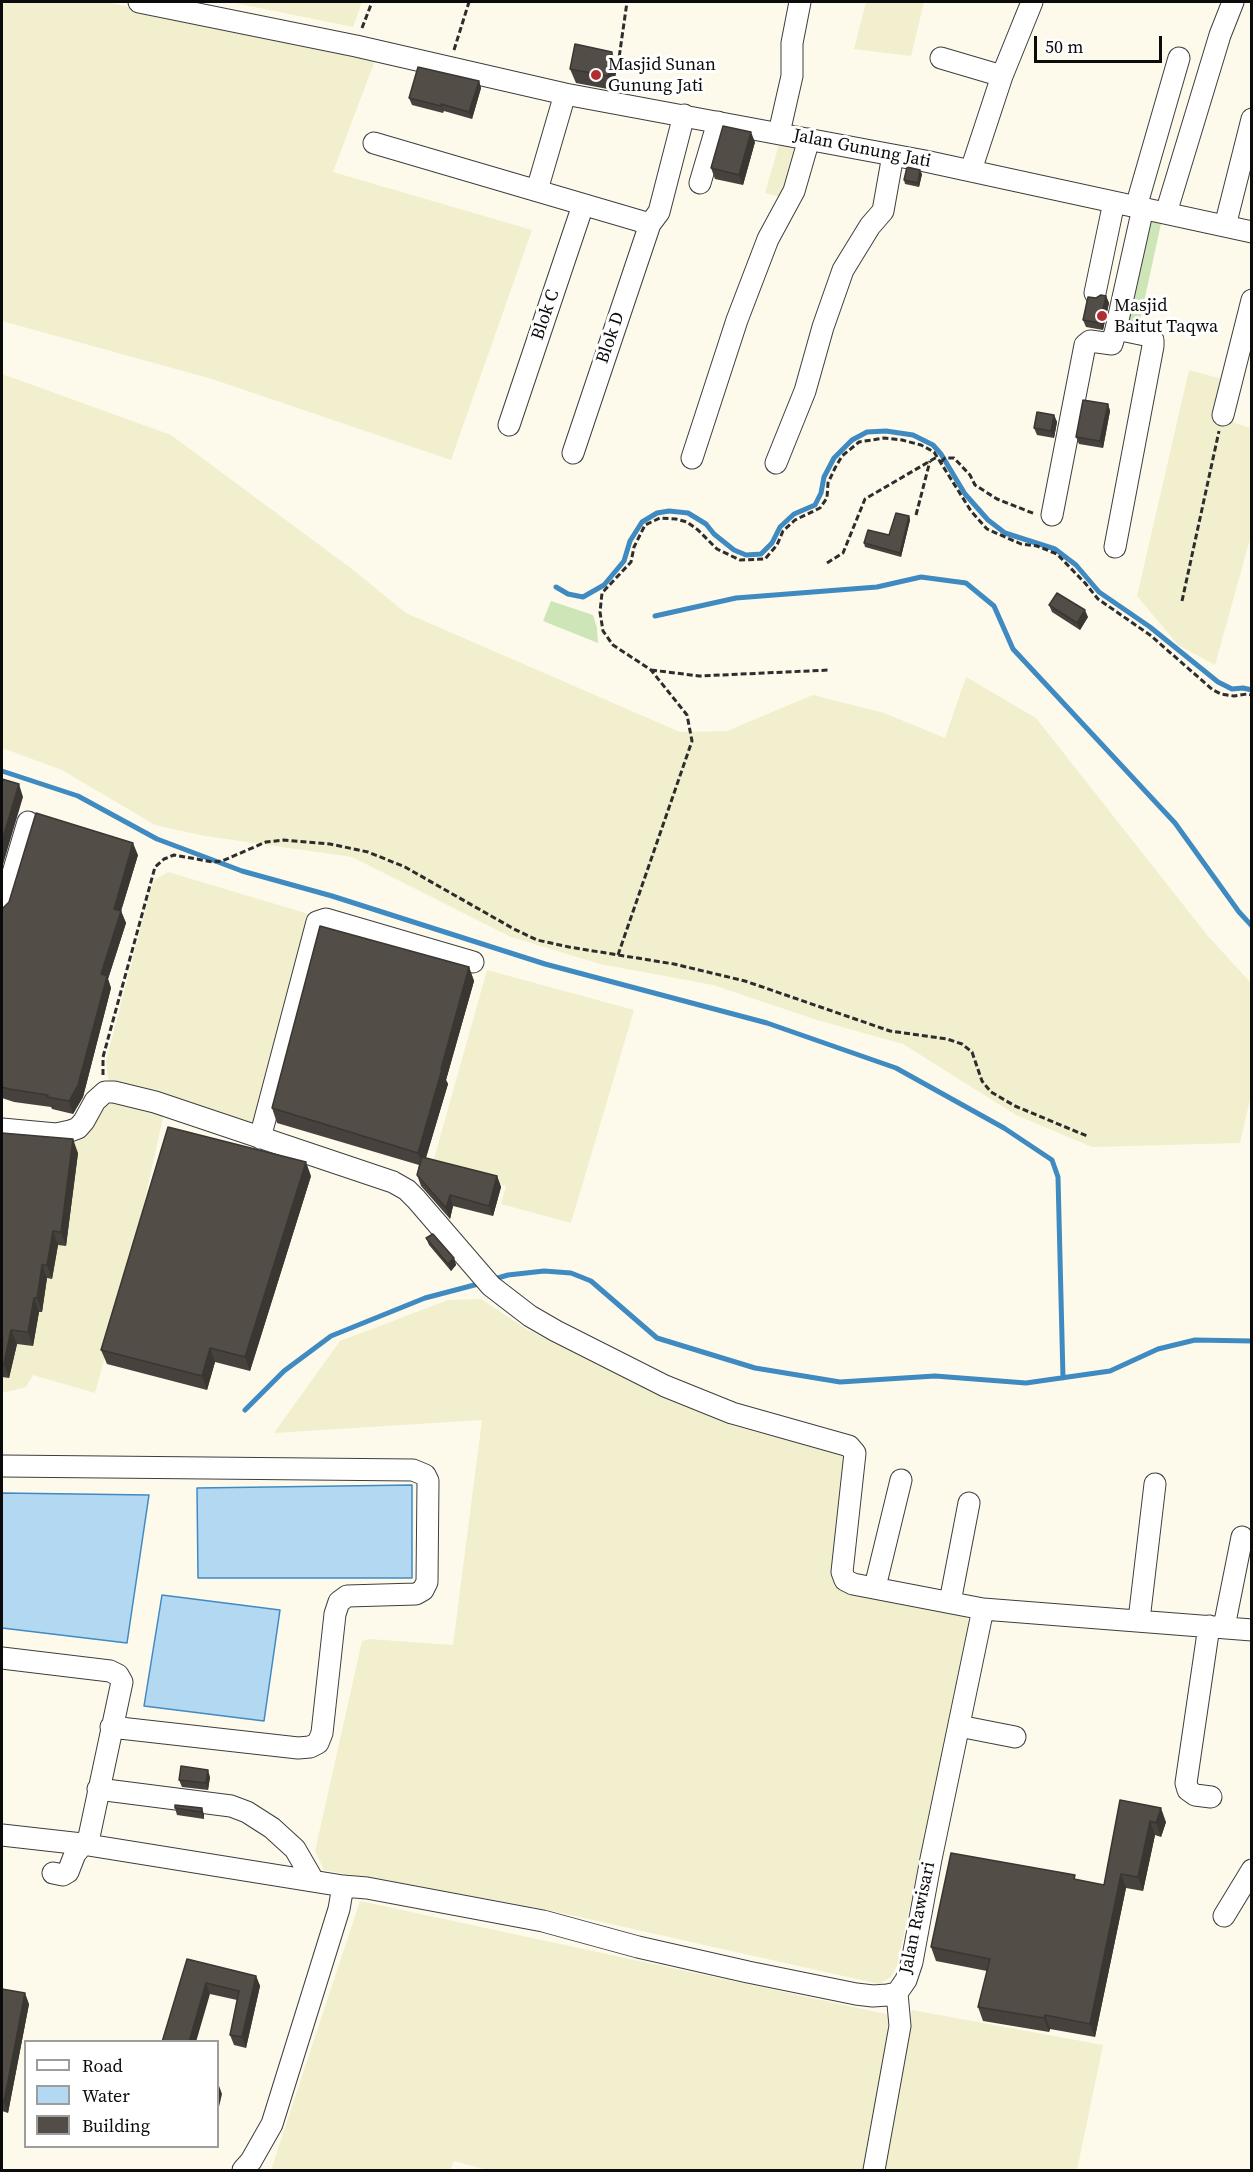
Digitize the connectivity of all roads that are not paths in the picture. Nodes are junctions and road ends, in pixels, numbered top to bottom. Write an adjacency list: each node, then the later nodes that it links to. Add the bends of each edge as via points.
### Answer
1 (139, 2): 8 (street, Jalan Gunung Jati)
2 (800, 2): 12 (street, via 792,43 792,76)
3 (1032, 2): 7 (street)
4 (1233, 2): 22 (street)
5 (941, 58): 7 (street)
6 (1179, 58): 21 (street)
7 (1002, 76): 16 (street)
8 (565, 94): 9 (street, Jalan Gunung Jati); 18 (street)
9 (684, 115): 11 (street, Jalan Gunung Jati); 23 (street, Blok D, via 659,212)
10 (1251, 119): 24 (street)
11 (718, 122): 12 (street, Jalan Gunung Jati); 17 (street)
12 (779, 133): 13 (street, Jalan Gunung Jati)
13 (809, 139): 15 (street, Jalan Gunung Jati); 33 (street, via 794,190 768,239 737,320)
14 (374, 143): 18 (street)
15 (893, 155): 16 (street, Jalan Gunung Jati); 34 (street, via 883,211 843,270)
16 (971, 170): 19 (street, Jalan Gunung Jati)
17 (700, 183)
18 (537, 190): 20 (street)
19 (1114, 202): 21 (street, Jalan Gunung Jati); 26 (street)
20 (583, 205): 23 (street); 31 (street, Blok C)
21 (1139, 208): 22 (street, Jalan Gunung Jati); 29 (street)
22 (1166, 213): 24 (street, Jalan Gunung Jati)
23 (650, 224): 32 (street, Blok D)
24 (1225, 226): 25 (street, Jalan Gunung Jati)
25 (1251, 232)
26 (1095, 293)
27 (1251, 300): 28 (street)
28 (1248, 327): 30 (street)
29 (1116, 329): 35 (street, via 1112,344 1090,340 1085,345); 36 (street, via 1154,340)
30 (1223, 415)
31 (509, 425)
32 (573, 453)
33 (692, 458)
34 (776, 463)
35 (1052, 515)
36 (1115, 547)
37 (28, 822): 38 (street)
38 (2, 910)
39 (473, 962): 41 (street, via 326,919 317,922)
40 (2, 1129): 41 (street, via 56,1134 70,1131 78,1128 105,1092 114,1092)
41 (260, 1138): 47 (street, via 407,1190 485,1281 556,1331 666,1386 732,1413 849,1446 855,1454 842,1572 845,1580 853,1584)
42 (2, 1466): 55 (street, via 413,1470 425,1475 428,1481 427,1582 416,1594 347,1596 339,1602 318,1743 298,1748)
43 (901, 1480): 47 (street)
44 (1155, 1484): 50 (street)
45 (969, 1503): 48 (street)
46 (1242, 1537): 51 (street)
47 (875, 1587): 48 (street)
48 (950, 1602): 49 (street)
49 (983, 1609): 50 (street); 54 (street, Jalan Rawisari)
50 (1139, 1620): 51 (street)
51 (1216, 1626): 52 (street); 58 (street, via 1186,1783 1195,1795)
52 (1251, 1630)
53 (2, 1658): 55 (street, via 118,1675 122,1682)
54 (959, 1726): 56 (street); 66 (street, Jalan Rawisari, via 931,1859 918,1963)
55 (111, 1727): 57 (street)
56 (1015, 1737)
57 (98, 1789): 60 (street, via 89,1837); 63 (street, via 231,1806 247,1812 295,1849)
58 (1211, 1797)
59 (2, 1835): 60 (street, Jalan Rawisari)
60 (82, 1844): 62 (street, via 68,1872); 63 (street, Jalan Rawisari)
61 (1251, 1870): 65 (street)
62 (53, 1873)
63 (313, 1880): 64 (street, Jalan Rawisari)
64 (343, 1886): 66 (street, Jalan Rawisari, via 543,1921 638,1947 856,1994); 67 (street, via 272,2124)
65 (1224, 1916)
66 (897, 1993): 68 (street, via 900,2025)
67 (243, 2170)
68 (874, 2170)

